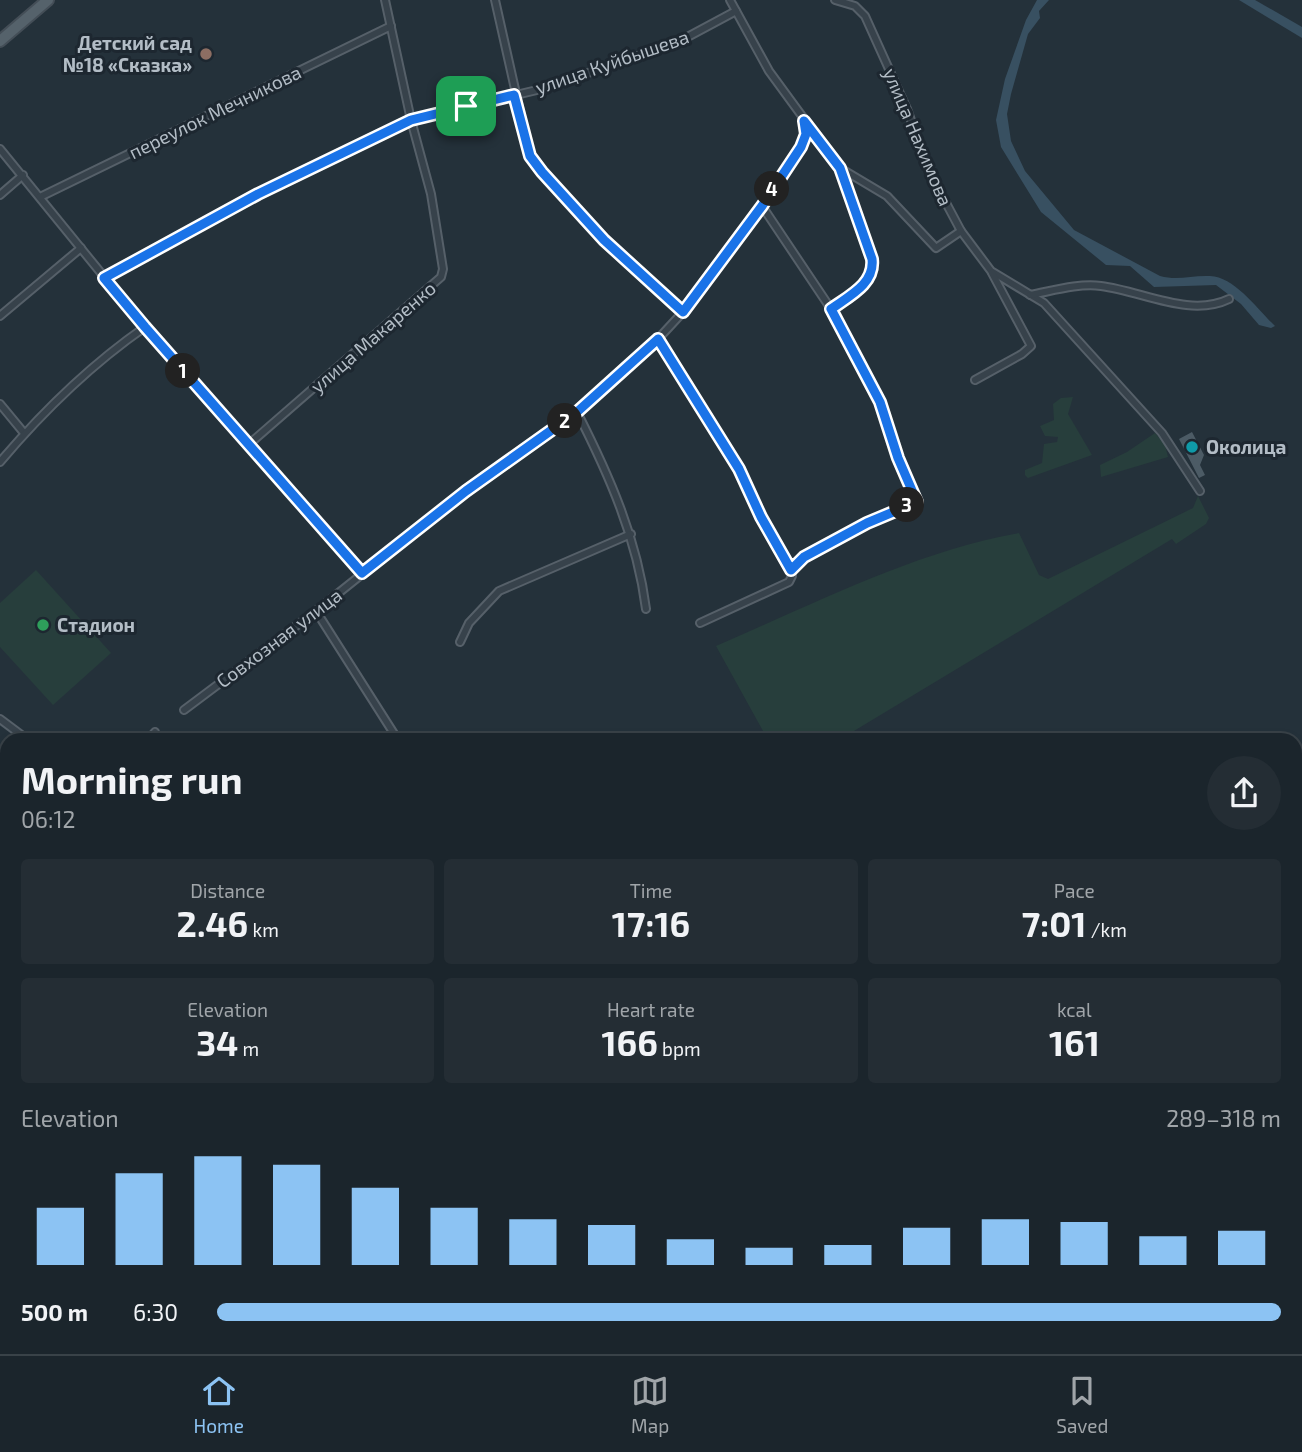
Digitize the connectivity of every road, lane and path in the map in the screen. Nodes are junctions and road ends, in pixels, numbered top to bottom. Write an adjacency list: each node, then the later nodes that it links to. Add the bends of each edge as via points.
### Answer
1 (48, 0): 10 (main road)
2 (386, 0): 9 (street, улица Макаренко)
3 (495, 0): 11 (street)
4 (730, 0): 8 (street)
5 (835, 0): 7 (street)
6 (863, 0): 7 (street)
7 (855, 6): 20 (street, улица Нахимова, via 865,16 929,171)
8 (736, 11): 11 (street, улица Куйбышева, via 680,41); 13 (street)
9 (391, 26): 12 (street, улица Макаренко); 18 (street, переулок Мечникова)
10 (0, 41)
11 (514, 95): 12 (street, улица Куйбышева); 27 (street, via 530,156 542,172 604,240)
12 (411, 120): 23 (street, улица Куйбышева, via 258,194); 35 (street, улица Макаренко, via 431,194 441,277)
13 (804, 121): 15 (street); 19 (street, Совхозная улица, via 801,147)
14 (0, 149): 16 (street)
15 (840, 168): 20 (street, via 887,196 936,248); 26 (street, via 873,267 863,285)
16 (23, 175): 17 (street); 18 (street)
17 (0, 195)
18 (40, 197): 21 (street)
19 (762, 206): 26 (street); 27 (street, Совхозная улица)
20 (961, 230): 22 (street, улица Нахимова)
21 (81, 248): 23 (street); 28 (street)
22 (991, 271): 24 (street, улица Нахимова); 31 (street, via 1031,345)
23 (104, 278): 29 (street)
24 (1028, 296): 25 (street, via 1100,286 1156,300 1215,306); 37 (street, улица Нахимова, via 1044,303 1162,433)
25 (1230, 299)
26 (831, 309): 39 (street, via 880,402 917,502 804,557)
27 (683, 312): 30 (street, Совхозная улица)
28 (0, 316)
29 (145, 327): 34 (street, via 86,370); 35 (street)
30 (658, 339): 33 (street, Совхозная улица); 39 (street, via 739,469)
31 (975, 380)
32 (0, 404): 34 (street)
33 (577, 412): 38 (street, via 606,468); 40 (street, Совхозная улица)
34 (24, 433): 36 (street)
35 (247, 445): 40 (street)
36 (0, 461)
37 (1200, 491)
38 (631, 534): 41 (street); 44 (street, via 499,591 469,623)
39 (791, 570): 43 (street, via 789,582)
40 (362, 573): 42 (street, Совхозная улица)
41 (646, 609)
42 (316, 611): 45 (street, Совхозная улица); 48 (street)
43 (700, 624)
44 (460, 642)
45 (184, 710)
46 (0, 719): 47 (street)
47 (19, 733)
48 (394, 733)

